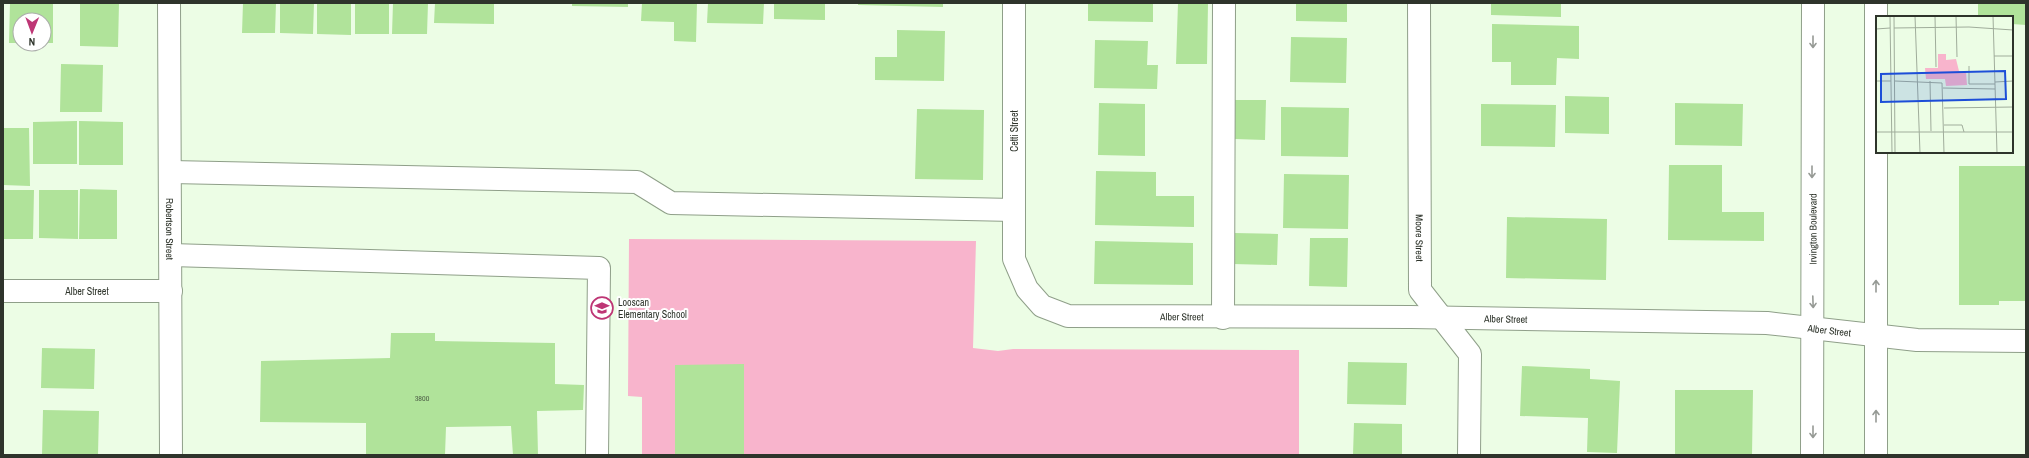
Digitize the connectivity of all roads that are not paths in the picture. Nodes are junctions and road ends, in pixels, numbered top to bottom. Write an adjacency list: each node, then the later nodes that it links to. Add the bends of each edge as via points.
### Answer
1 (169, 3): 9 (street, Robertson Street)
2 (1014, 3): 10 (street, Cetti Street)
3 (1224, 3): 15 (street)
4 (1419, 3): 16 (street, Moore Street, via 1420,290)
5 (1812, 3): 17 (street, Irvington Boulevard, one-way to 17)
6 (1876, 3): 7 (street, one-way to 6)
7 (1876, 16)
8 (1876, 153): 18 (street, one-way to 8)
9 (171, 172): 10 (street, via 637,182 671,203); 11 (street, Robertson Street)
10 (1014, 210): 12 (street, Cetti Street)
11 (171, 255): 13 (street, Robertson Street); 21 (street, via 599,268)
12 (1014, 259): 15 (street, Alber Street, via 1027,289 1042,306 1068,316)
13 (171, 291): 14 (street, Alber Street); 20 (street, Robertson Street)
14 (3, 292)
15 (1223, 318): 16 (street, Alber Street)
16 (1443, 319): 17 (street, Alber Street, via 1767,323); 22 (street, Moore Street, via 1470,354)
17 (1814, 328): 18 (street, Alber Street); 23 (street, Irvington Boulevard, one-way to 23)
18 (1877, 336): 19 (street, Alber Street, via 1917,340); 24 (street, one-way to 18)
19 (2026, 341)
20 (171, 455)
21 (597, 455)
22 (1469, 455)
23 (1812, 455)
24 (1876, 455)

